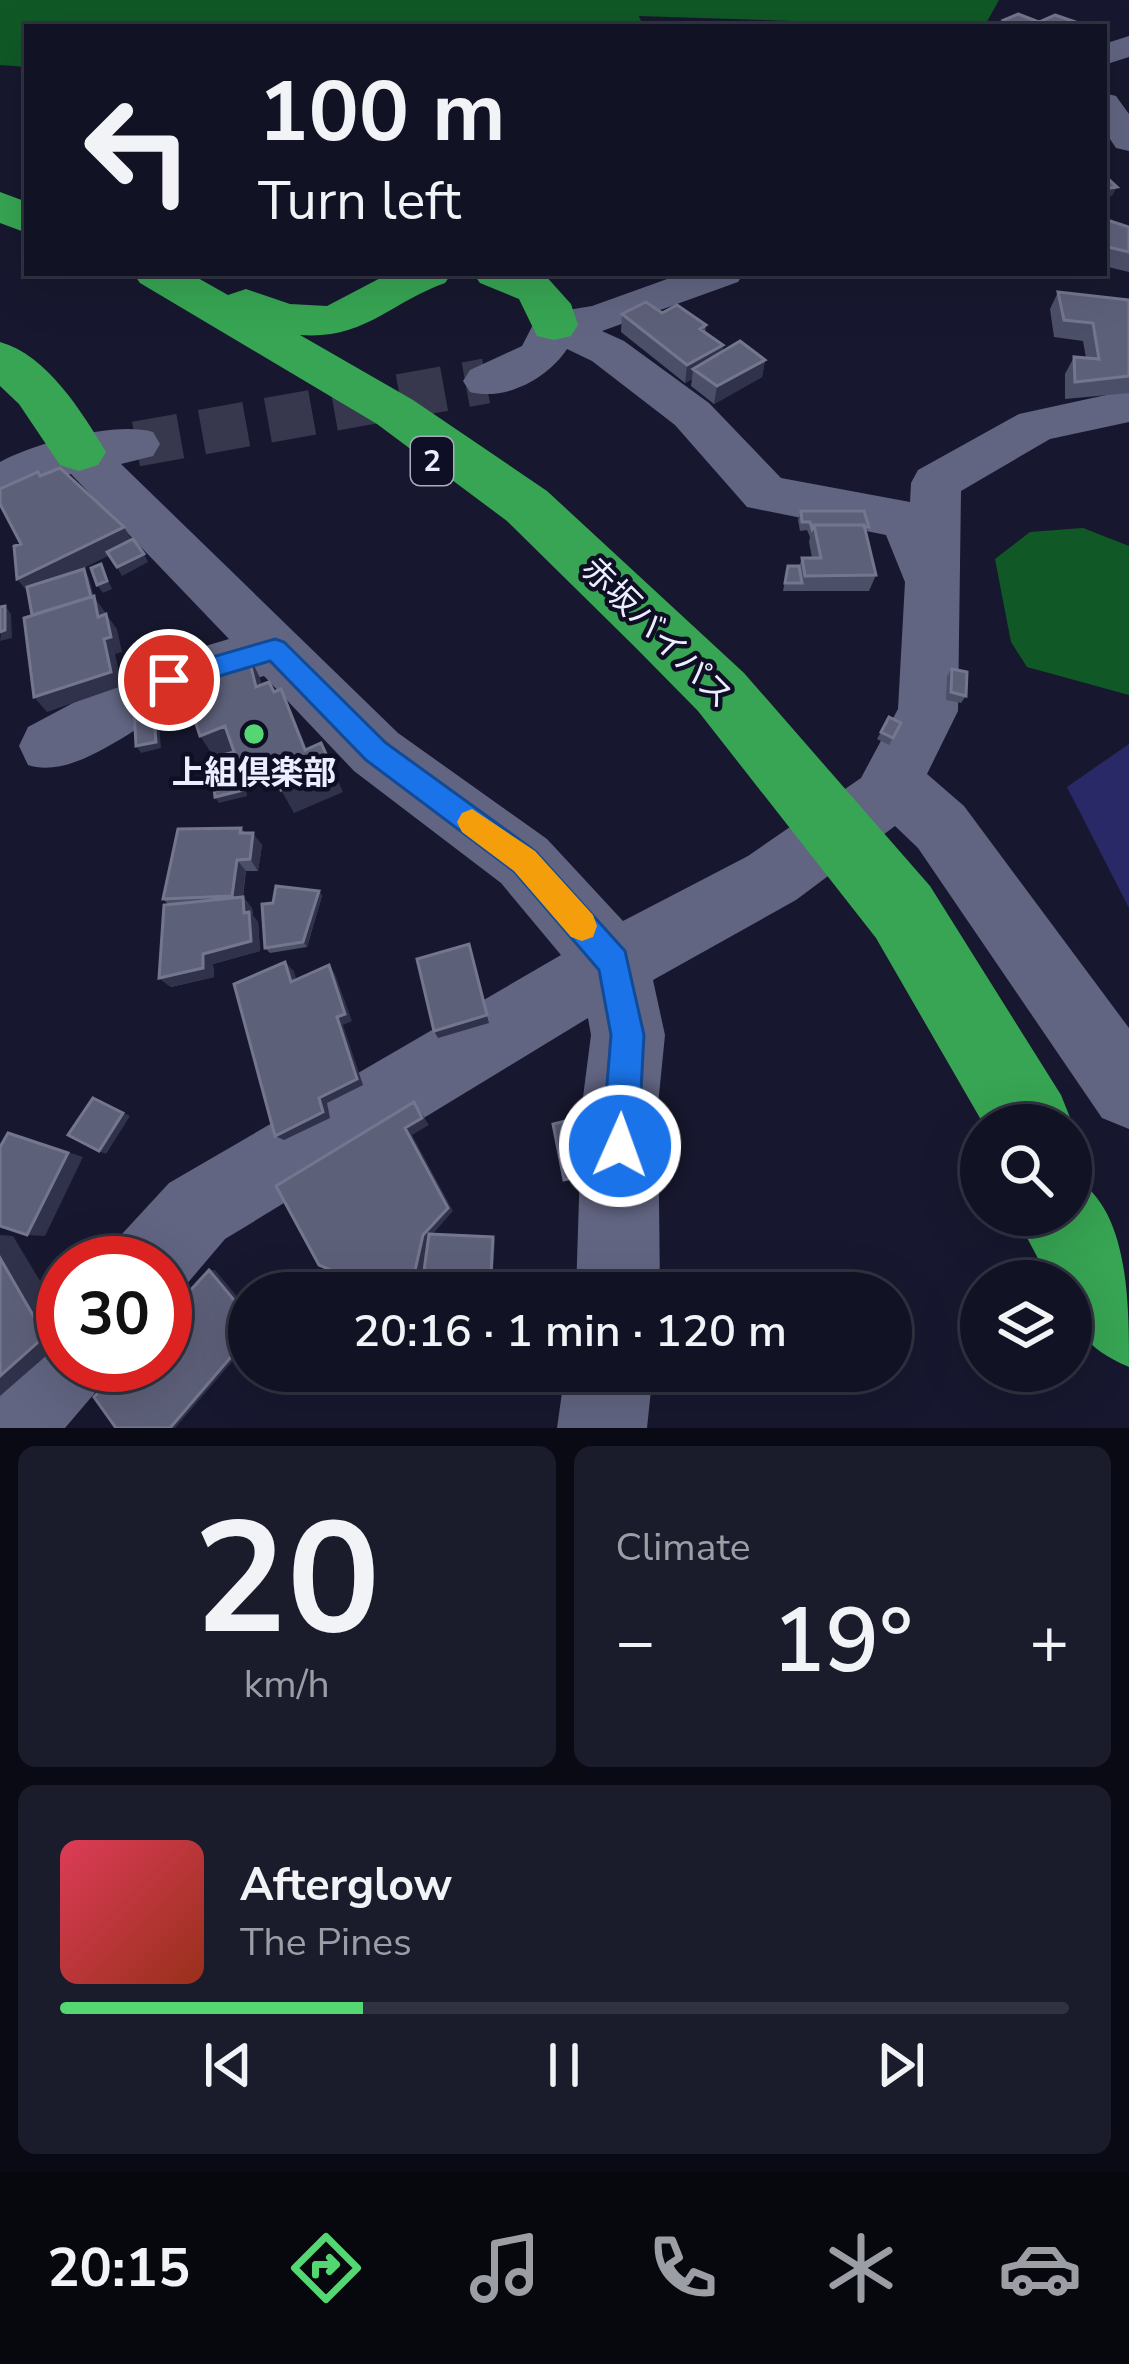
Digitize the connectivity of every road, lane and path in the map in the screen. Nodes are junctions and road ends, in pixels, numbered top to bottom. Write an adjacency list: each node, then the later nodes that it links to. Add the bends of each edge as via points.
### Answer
1 (1107, 107): 2 (street)
2 (1129, 140)
3 (117, 276): 8 (highway)
4 (138, 276): 8 (highway, 赤坂バイパス / 2)
5 (418, 276): 9 (highway)
6 (504, 276): 10 (highway, via 550,302)
7 (715, 276): 10 (street, via 600,318)
8 (176, 285): 9 (highway, via 277,319); 14 (highway, 赤坂バイパス / 2); 19 (highway, 赤坂バイパス / 2, via 439,466)
9 (356, 313): 14 (highway, via 344,354)
10 (554, 325): 12 (street, via 550,345 524,370); 17 (street, via 608,351 692,414 765,494 906,520)
11 (0, 358): 15 (highway)
12 (486, 381)
13 (1129, 406): 17 (street, via 1036,426 936,483)
14 (395, 412): 19 (highway, 赤坂バイパス / 2, via 527,506)
15 (108, 448): 16 (street, via 36,464); 18 (street)
16 (0, 484)
17 (931, 579): 21 (street, via 928,711)
18 (275, 650): 20 (street, via 169,680); 23 (street, via 376,752 524,861)
19 (707, 700): 22 (highway, 赤坂バイパス / 2)
20 (50, 746)
21 (891, 781): 23 (street, via 884,798 772,878); 24 (street, via 941,827)
22 (886, 922): 25 (highway, 赤坂バイパス / 2); 26 (highway, 赤坂バイパス / 2)
23 (614, 963): 28 (street, via 197,1211); 30 (street, via 628,1035)
24 (1129, 1090)
25 (987, 1104)
26 (1016, 1104)
27 (1092, 1227): 31 (highway)
28 (175, 1236)
29 (1073, 1236): 32 (highway)
30 (618, 1272)
31 (1129, 1289)
32 (1129, 1320)
33 (38, 1392): 35 (street)
34 (606, 1392): 36 (street)
35 (6, 1428)
36 (602, 1428)

